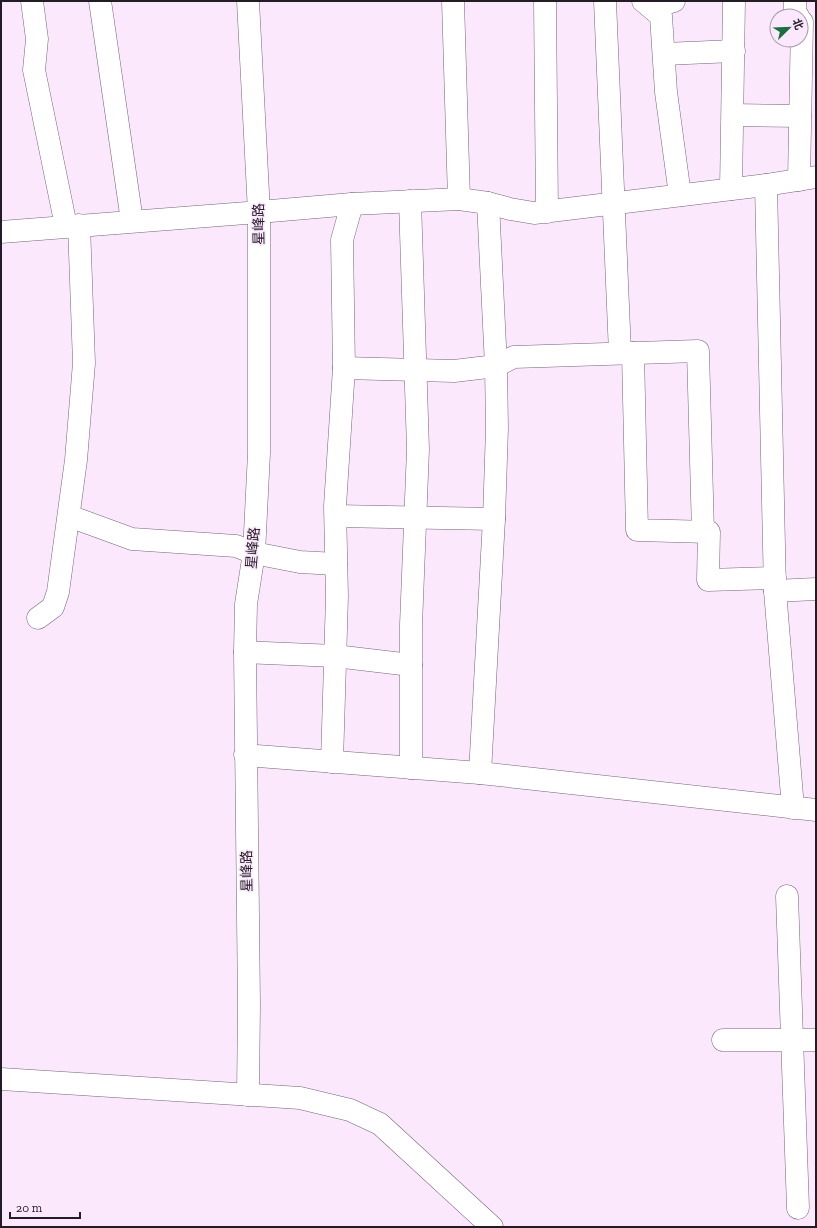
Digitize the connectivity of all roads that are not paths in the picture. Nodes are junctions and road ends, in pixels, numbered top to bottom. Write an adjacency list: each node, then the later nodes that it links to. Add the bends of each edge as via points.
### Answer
1 (32, 1): 27 (street, via 37,39 34,70)
2 (100, 1): 26 (street)
3 (248, 1): 24 (street, 星峰路)
4 (453, 1): 19 (street)
5 (546, 1): 25 (street)
6 (605, 1): 22 (street)
7 (674, 1): 9 (street)
8 (734, 1): 11 (street)
9 (647, 4): 12 (street, via 661,16)
10 (801, 48): 14 (street)
11 (734, 51): 12 (street); 13 (street)
12 (664, 54): 18 (street, via 666,92)
13 (732, 115): 14 (street); 17 (street)
14 (800, 116): 15 (street)
15 (808, 179): 16 (street)
16 (766, 185): 17 (street); 40 (street)
17 (732, 189): 18 (street)
18 (680, 195): 22 (street)
19 (459, 199): 20 (street); 21 (street)
20 (410, 201): 23 (street); 32 (street)
21 (488, 203): 25 (street, via 534,213); 30 (street)
22 (615, 203): 25 (street); 29 (street)
23 (352, 204): 24 (street); 31 (street, via 342,240)
24 (259, 212): 26 (street); 38 (street, 星峰路, via 259,453)
25 (547, 212)
26 (132, 221): 27 (street)
27 (73, 226): 28 (street); 33 (street, via 84,363)
28 (1, 232)
29 (626, 353): 30 (street, via 514,357); 37 (street, via 637,530); 37 (street, via 698,351)
30 (496, 366): 32 (street, via 454,371); 36 (street)
31 (344, 368): 32 (street); 34 (street)
32 (415, 370): 35 (street, via 418,449)
33 (69, 516): 38 (street, via 132,539 236,546); 42 (street, via 58,592 53,607)
34 (336, 516): 35 (street); 39 (street)
35 (416, 518): 36 (street); 45 (street)
36 (494, 519): 49 (street)
37 (703, 532): 40 (street, via 709,532 708,580)
38 (254, 553): 39 (street, via 300,562); 43 (street, 星峰路, via 246,604)
39 (336, 564): 44 (street)
40 (775, 585): 41 (street); 50 (street)
41 (816, 589)
42 (38, 618)
43 (245, 652): 44 (street); 46 (street, 星峰路)
44 (335, 656): 45 (street); 47 (street)
45 (411, 665): 48 (street)
46 (245, 755): 47 (street); 57 (street, 星峰路)
47 (332, 762): 48 (street)
48 (411, 768): 49 (street)
49 (480, 773): 50 (street)
50 (793, 808): 51 (street)
51 (816, 810)
52 (787, 896): 54 (street)
53 (723, 1040): 54 (street)
54 (792, 1040): 55 (street); 58 (street)
55 (816, 1040)
56 (1, 1079): 57 (street)
57 (248, 1095): 59 (street, via 300,1098 350,1110 380,1124)
58 (798, 1208)
59 (492, 1227)

